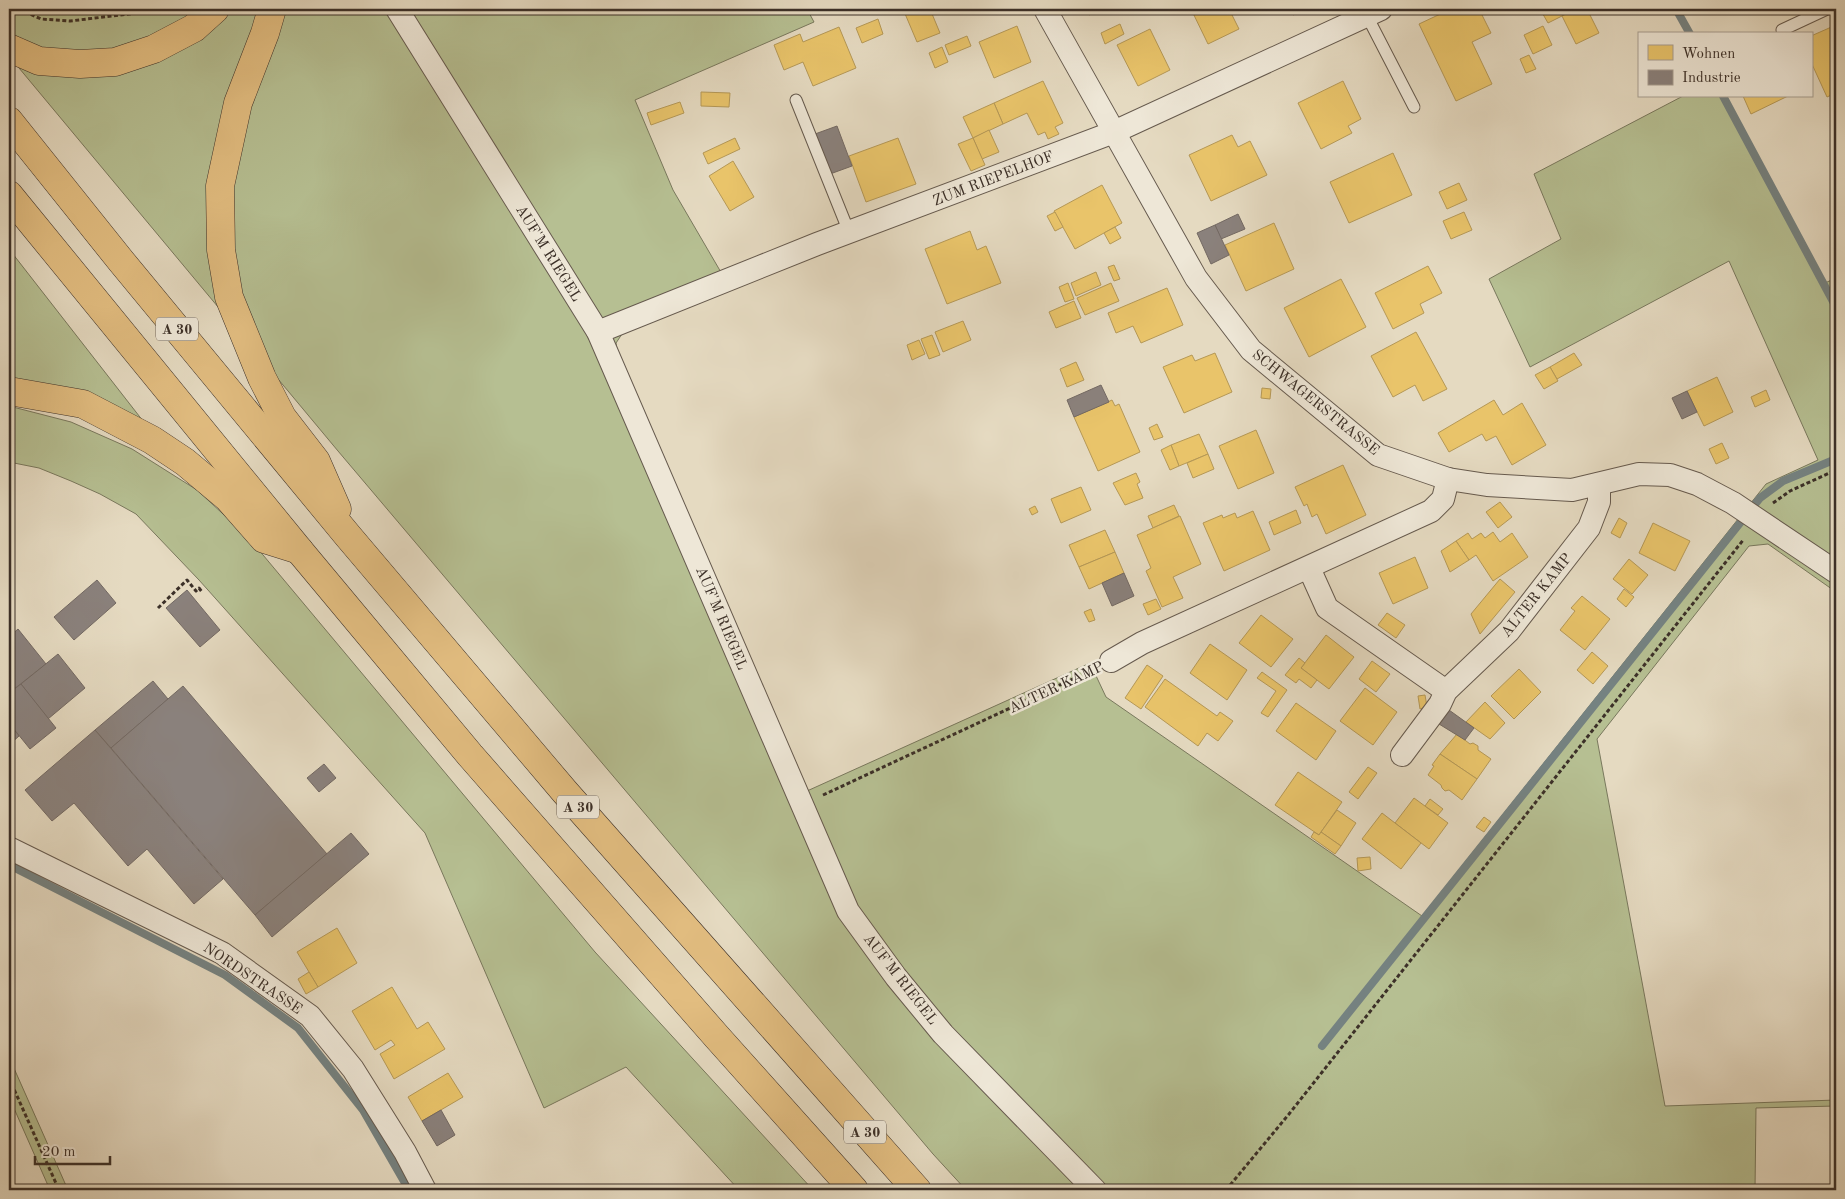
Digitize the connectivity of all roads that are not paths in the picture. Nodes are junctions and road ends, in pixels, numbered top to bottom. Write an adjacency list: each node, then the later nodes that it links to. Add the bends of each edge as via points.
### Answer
1 (215, 9): 8 (highway, via 194,28 162,45 114,62 38,61)
2 (272, 9): 19 (highway, via 238,103 220,186 221,250 229,297 262,378 282,417 316,461)
3 (397, 9): 15 (street, AUF'M RIEGEL)
4 (1046, 9): 12 (street, SCHWAGERSTRASSE)
5 (1826, 9): 7 (lane)
6 (1374, 12): 10 (lane); 12 (street, ZUM RIEPELHOF)
7 (1782, 30)
8 (9, 48)
9 (796, 100): 14 (lane)
10 (1414, 108)
11 (9, 121): 19 (highway, A 30, via 120,261)
12 (1114, 132): 14 (street, ZUM RIEPELHOF); 17 (street, SCHWAGERSTRASSE, via 1196,278 1251,350 1378,455)
13 (9, 194): 20 (highway, A 30)
14 (848, 232): 15 (street, ZUM RIEPELHOF)
15 (598, 332): 30 (street, AUF'M RIEGEL, via 848,911 943,1034)
16 (9, 391): 20 (highway, via 83,404 152,440 185,462 228,498 264,539)
17 (1448, 479): 18 (street, SCHWAGERSTRASSE, via 1487,485 1572,490); 21 (street, ALTER KAMP, via 1443,499 1431,511)
18 (1599, 484): 22 (street, SCHWAGERSTRASSE, via 1639,474 1670,475 1697,484 1733,503); 24 (street, ALTER KAMP, via 1599,502 1589,528 1510,632)
19 (348, 536): 29 (highway, A 30, via 565,792)
20 (300, 550): 28 (highway, A 30, via 470,755)
21 (1309, 568): 23 (street, ALTER KAMP, via 1142,643); 24 (street, via 1327,608)
22 (1836, 572)
23 (1111, 661)
24 (1446, 691): 25 (street, ALTER KAMP)
25 (1402, 755)
26 (9, 848): 27 (street, NORDSTRASSE, via 222,954 310,1016 353,1069)
27 (425, 1190)
28 (854, 1190)
29 (917, 1190)
30 (1095, 1190)

